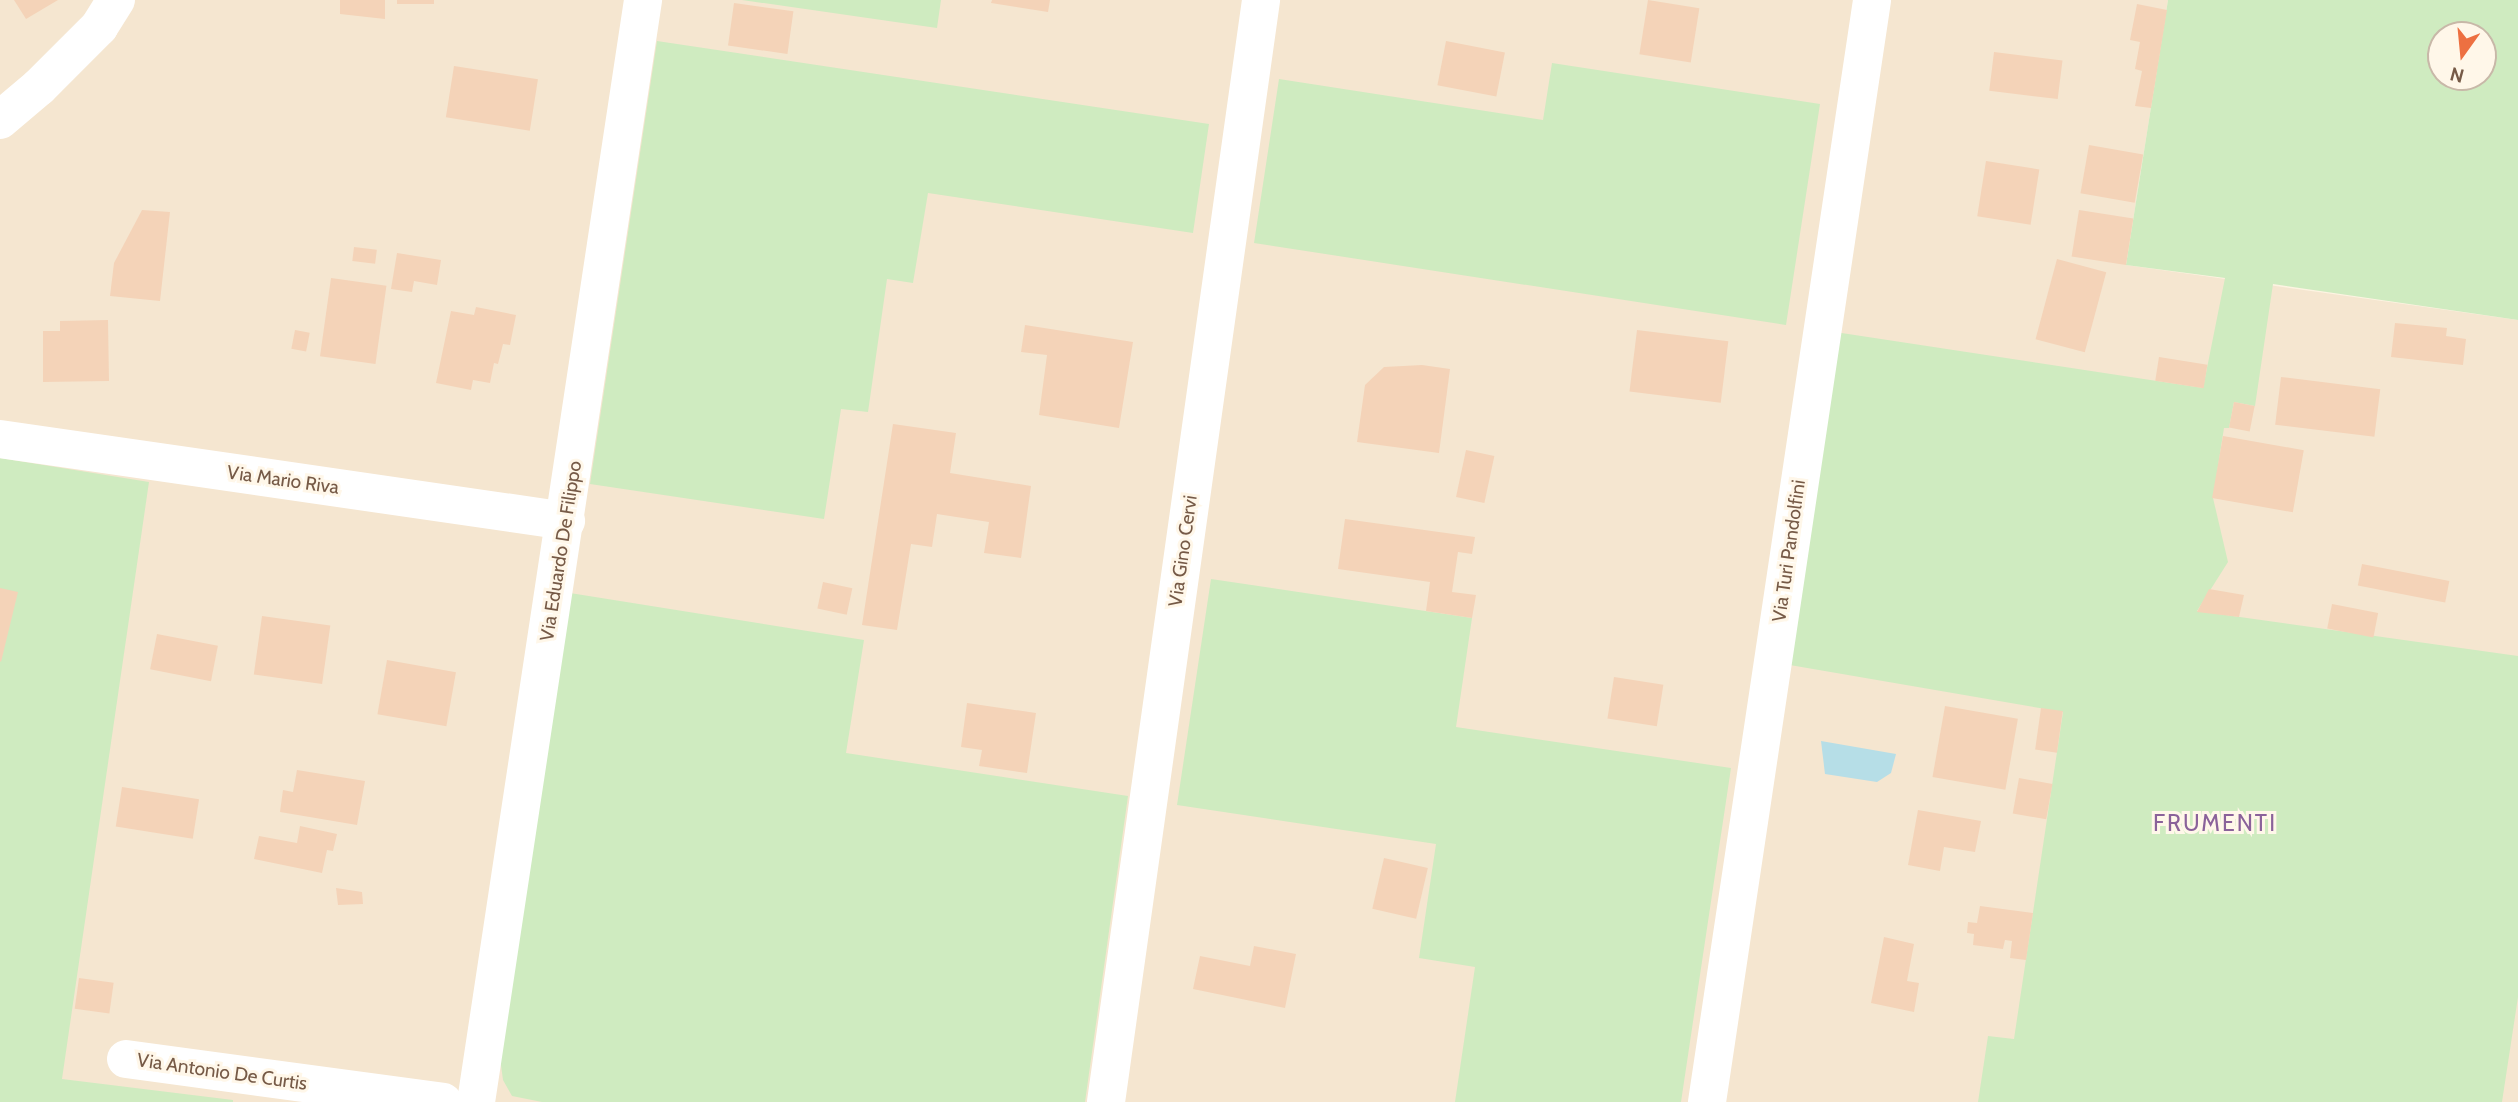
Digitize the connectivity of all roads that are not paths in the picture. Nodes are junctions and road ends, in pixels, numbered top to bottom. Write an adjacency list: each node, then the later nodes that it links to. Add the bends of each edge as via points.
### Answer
1 (116, 0): 5 (street, via 99,27)
2 (643, 0): 7 (street, Via Eduardo De Filippo)
3 (1261, 0): 11 (street, Via Gino Cervi)
4 (1872, 0): 12 (street, Via Turi Pandolfini)
5 (0, 120)
6 (0, 439): 7 (street, Via Mario Riva)
7 (566, 521): 10 (street, Via Eduardo De Filippo)
8 (126, 1059): 9 (street, Via Antonio De Curtis)
9 (443, 1102)
10 (476, 1102)
11 (1106, 1102)
12 (1707, 1102)

